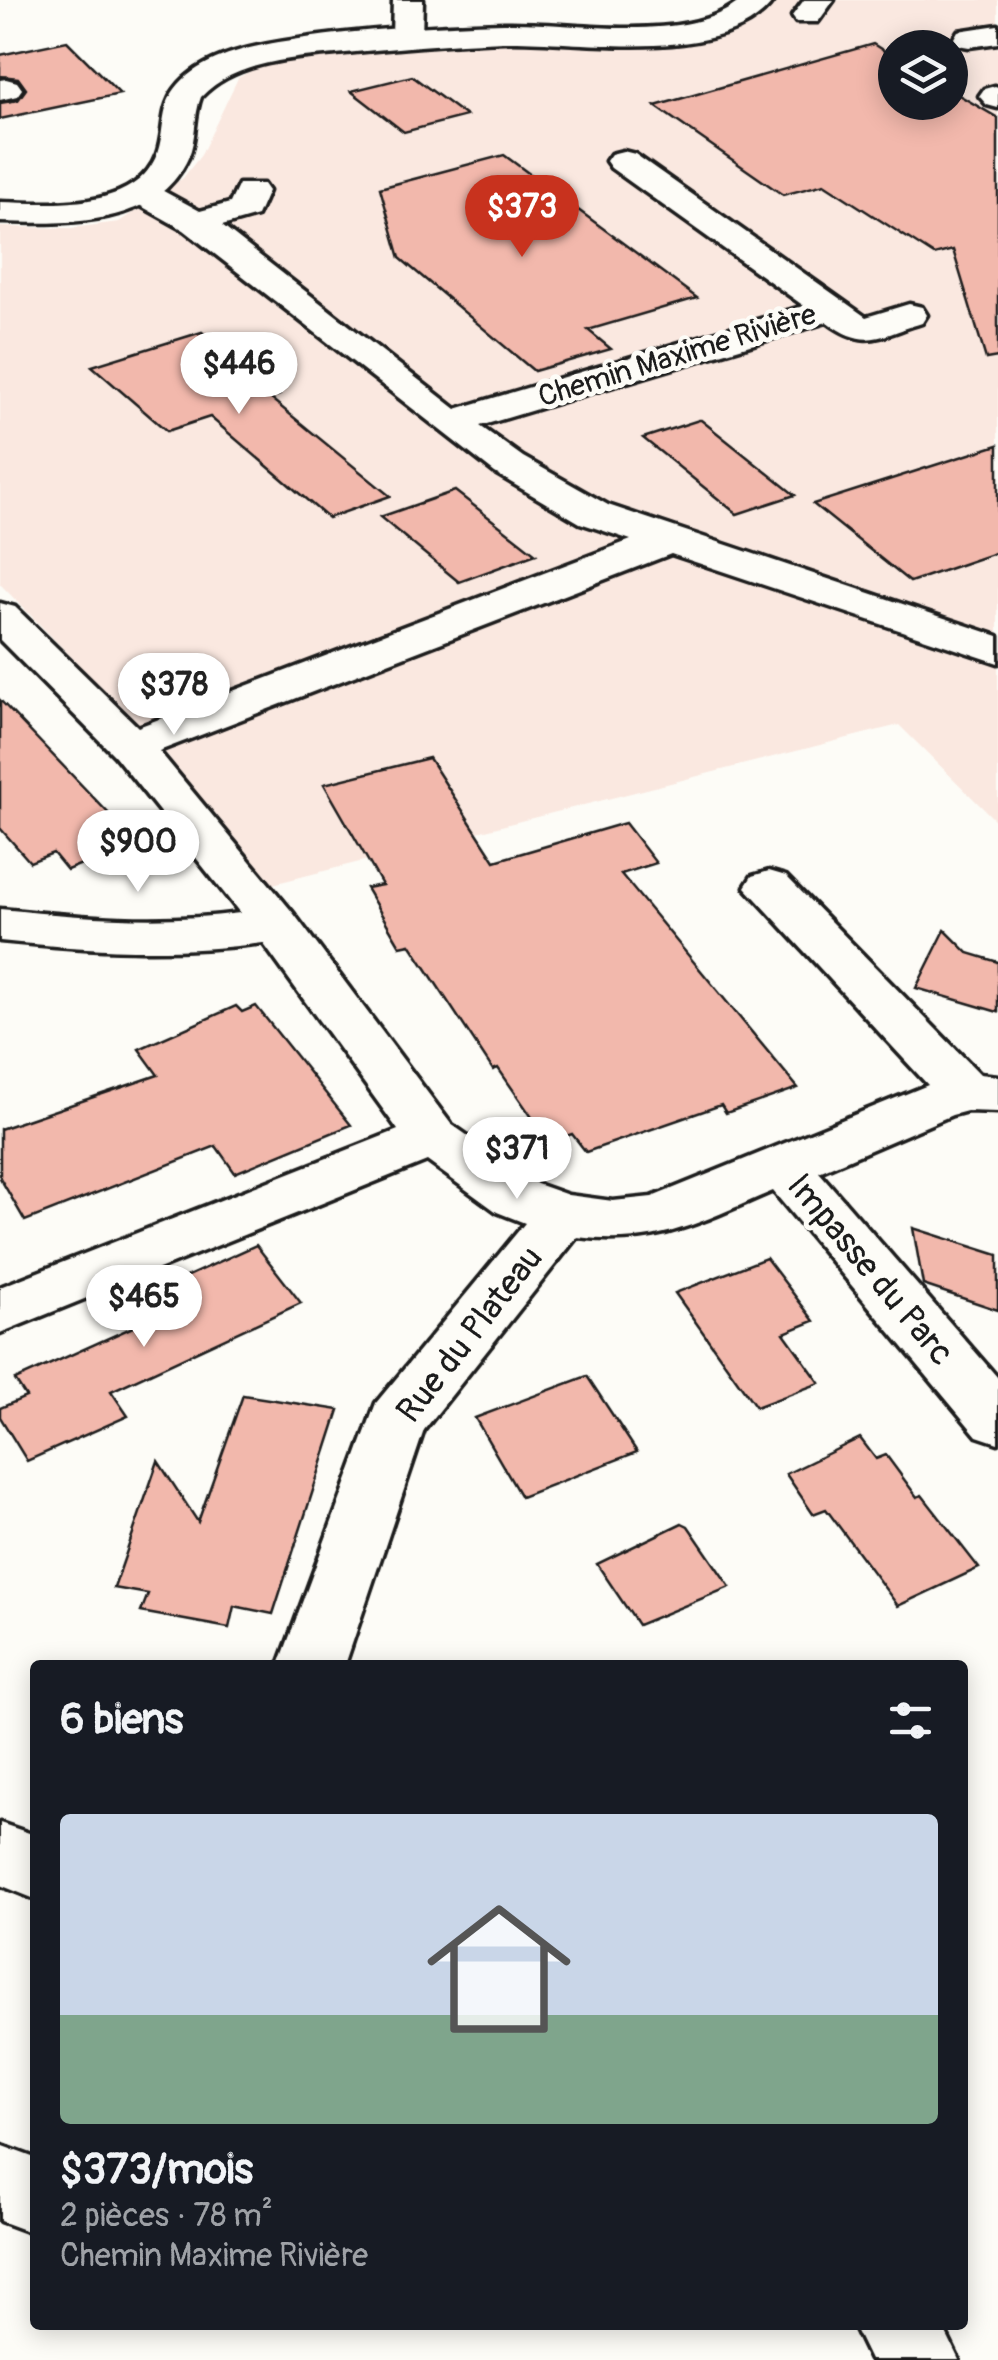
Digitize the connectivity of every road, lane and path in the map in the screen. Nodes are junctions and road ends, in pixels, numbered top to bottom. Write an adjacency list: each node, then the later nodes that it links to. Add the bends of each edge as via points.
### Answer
1 (738, 0): 3 (street, via 645,24)
2 (759, 0): 3 (street, via 718,26 676,34 512,32)
3 (408, 20): 6 (street, via 249,58 198,83 186,94 174,154)
4 (623, 161): 9 (street, Chemin Maxime Rivière)
5 (251, 191): 8 (street, via 245,208)
6 (144, 194): 7 (street, via 92,210); 8 (street)
7 (0, 212)
8 (196, 223): 11 (street)
9 (832, 309): 10 (street, via 861,330); 11 (street, Chemin Maxime Rivière)
10 (909, 315)
11 (450, 423): 12 (street, via 594,514)
12 (666, 541): 14 (street); 15 (street)
13 (0, 616): 15 (street)
14 (998, 650)
15 (131, 746): 18 (street)
16 (770, 887): 19 (street)
17 (0, 925): 18 (street, via 190,936)
18 (276, 925): 20 (street)
19 (982, 1093): 21 (street, Rue du Plateau)
20 (432, 1138): 22 (street, via 517,1198); 23 (street)
21 (782, 1165): 22 (street, Rue du Plateau, via 660,1216); 24 (street, Impasse du Parc)
22 (563, 1215): 25 (street, Rue du Plateau, via 397,1420)
23 (0, 1312)
24 (998, 1419)
25 (314, 1660)
26 (0, 1854): 27 (street)
27 (30, 1865)
28 (0, 2183): 29 (street)
29 (30, 2194)
30 (897, 2330): 31 (street)
31 (919, 2360)

